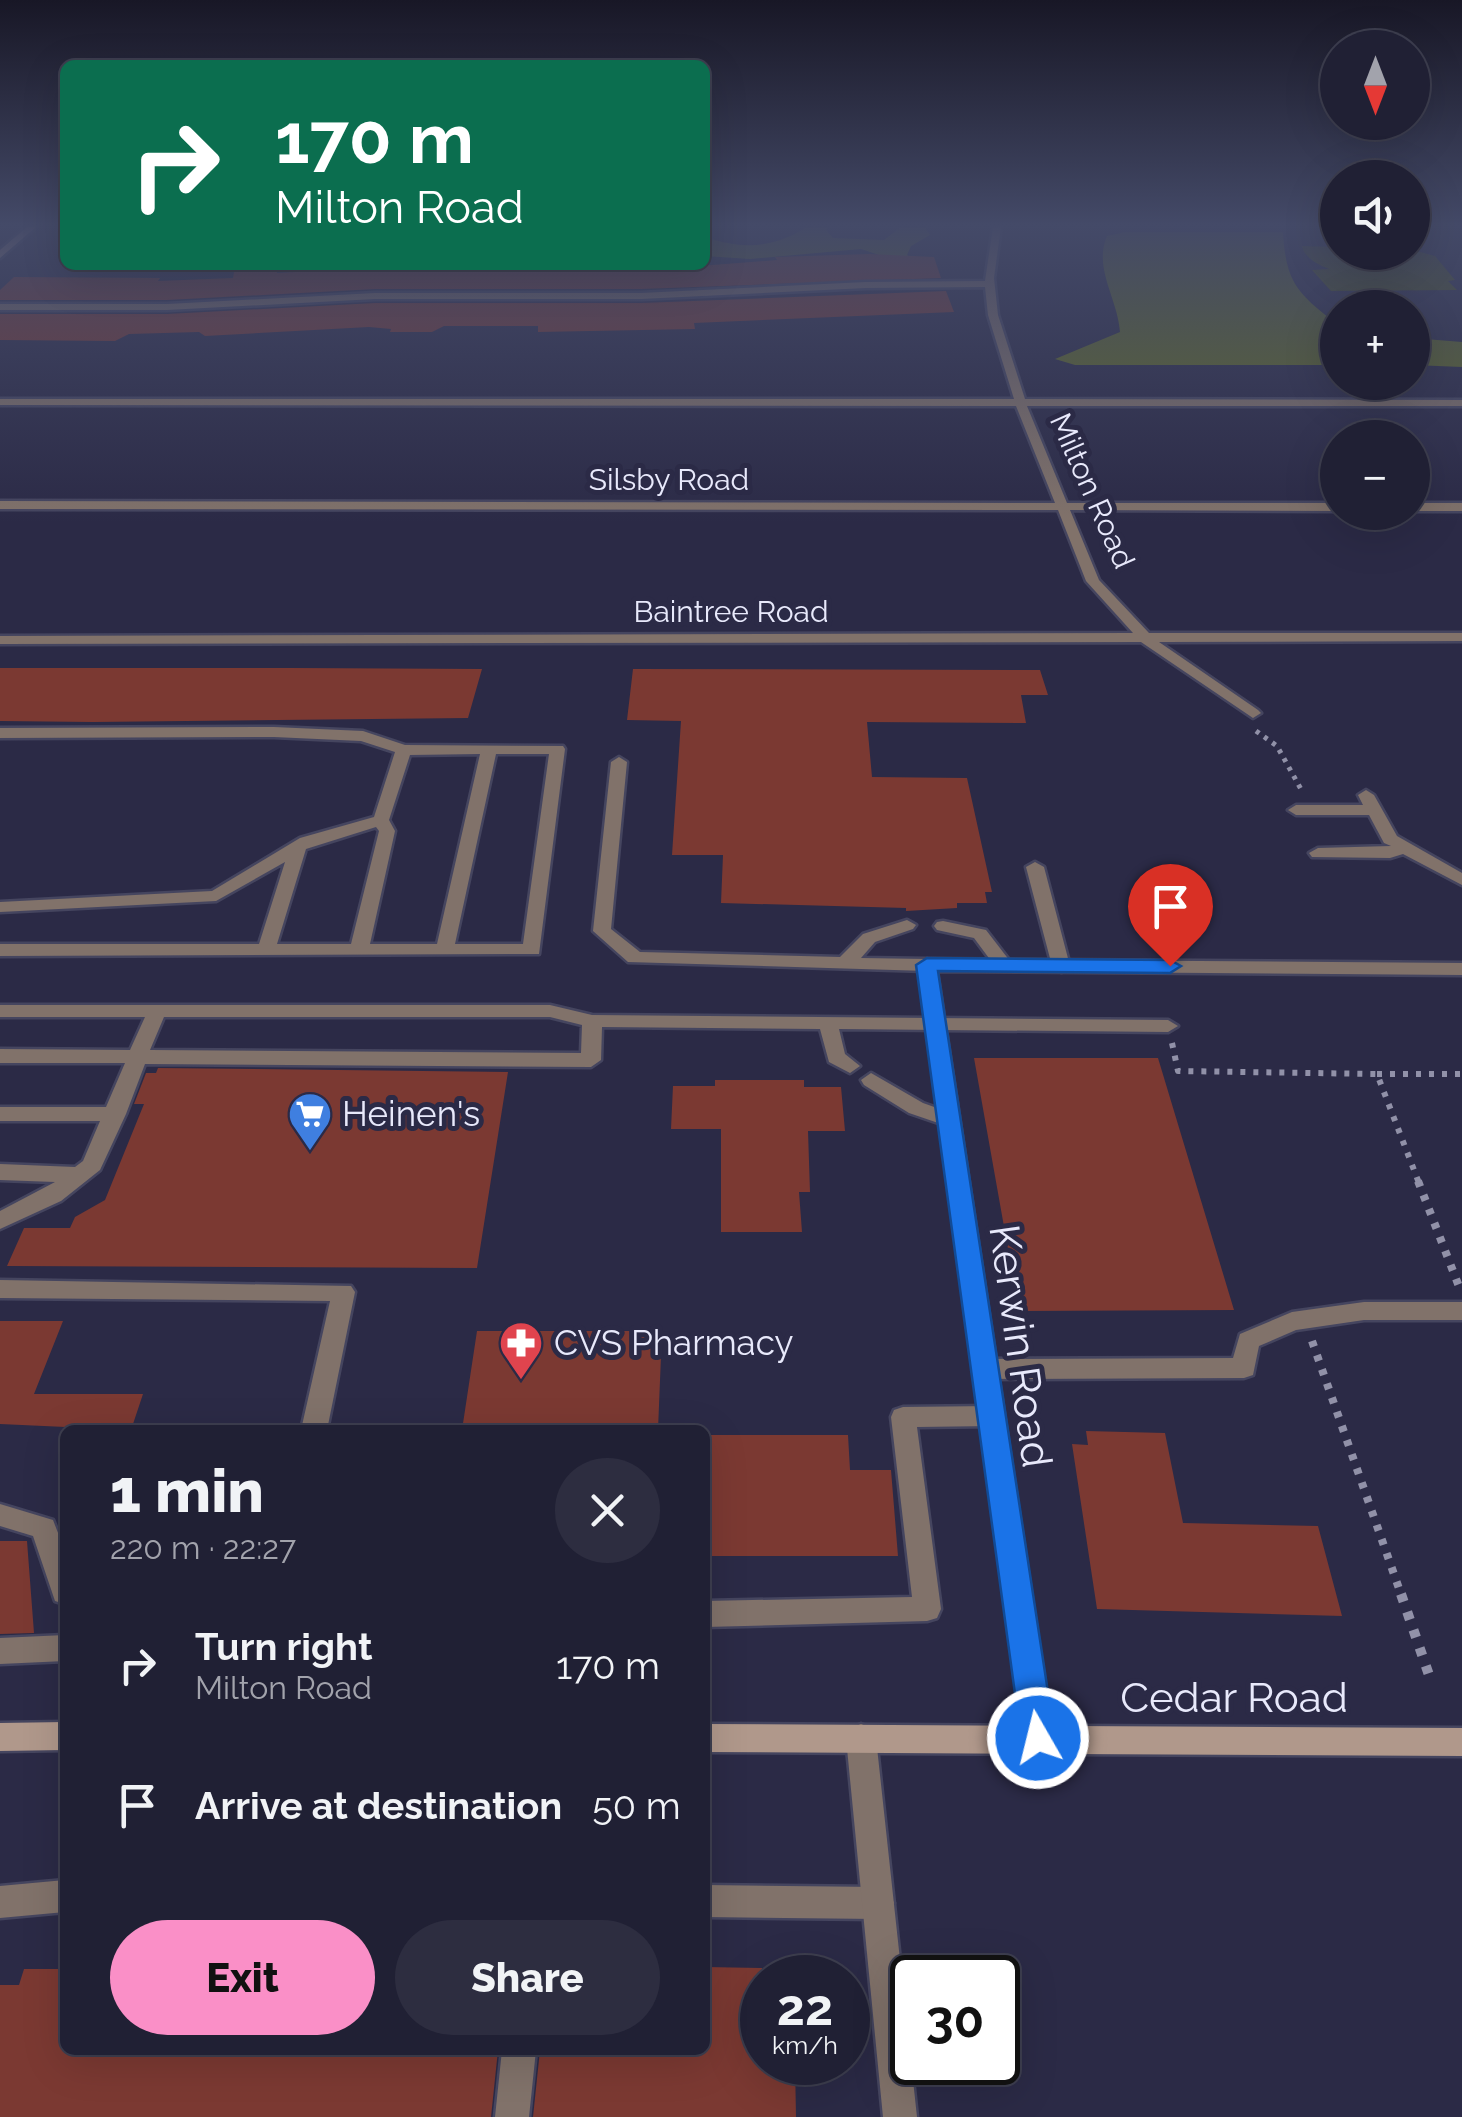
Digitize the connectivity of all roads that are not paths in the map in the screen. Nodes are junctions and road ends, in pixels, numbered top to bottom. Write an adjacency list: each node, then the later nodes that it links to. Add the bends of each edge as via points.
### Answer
1 (997, 326): 3 (street, Milton Road)
2 (0, 402): 3 (street)
3 (1020, 402): 4 (street); 6 (street, Milton Road)
4 (1462, 403)
5 (0, 504): 6 (street, Silsby Road)
6 (1060, 506): 7 (street, Silsby Road); 12 (street, Milton Road, via 1094,580)
7 (1320, 507)
8 (1430, 507): 9 (street)
9 (1462, 507)
10 (1462, 638): 12 (street, Baintree Road)
11 (0, 640): 12 (street, Baintree Road)
12 (1147, 640): 13 (street, Milton Road)
13 (1253, 714)
14 (0, 733): 15 (street, via 274,732 363,736)
15 (404, 750): 16 (street); 19 (street)
16 (489, 750): 31 (street); 31 (street, via 557,749 532,950)
17 (618, 762): 32 (street, via 602,931 622,950 635,958)
18 (1304, 810): 20 (street, via 1370,802 1390,839)
19 (380, 820): 21 (street); 30 (street, via 386,831)
20 (1404, 846): 22 (street, via 1390,853); 24 (street)
21 (298, 847): 25 (street, via 216,896); 29 (street)
22 (1318, 853)
23 (1035, 867): 35 (street)
24 (1462, 880)
25 (0, 907)
26 (907, 925): 32 (street, via 869,938)
27 (944, 926): 34 (street, via 980,934)
28 (0, 950): 29 (street)
29 (266, 950): 30 (street)
30 (359, 950): 31 (street)
31 (446, 950)
32 (846, 963): 33 (street)
33 (927, 965): 34 (street); 41 (street, Kerwin Road)
34 (1004, 966): 35 (street)
35 (1061, 966): 36 (street)
36 (1462, 968)
37 (0, 1011): 38 (street)
38 (158, 1011): 39 (street, via 550,1011); 43 (street)
39 (592, 1021): 40 (street); 43 (street, via 591,1060)
40 (828, 1023): 41 (street); 45 (street, via 836,1057)
41 (935, 1023): 42 (street); 49 (street, Kerwin Road)
42 (1168, 1026)
43 (140, 1054): 44 (street); 48 (street)
44 (0, 1056)
45 (850, 1066)
46 (871, 1080): 49 (street)
47 (0, 1114): 48 (street)
48 (116, 1114): 51 (street, via 92,1165)
49 (947, 1120): 55 (street, Kerwin Road)
50 (0, 1172): 51 (street)
51 (79, 1175): 52 (street)
52 (0, 1221)
53 (0, 1289): 57 (street, via 342,1292)
54 (1462, 1311): 55 (street, via 1364,1311 1292,1321 1248,1342 1244,1368)
55 (985, 1369): 56 (street, Kerwin Road)
56 (992, 1416): 60 (street, via 903,1417 927,1609); 67 (street, Kerwin Road)
57 (315, 1425)
58 (0, 1515): 59 (street, via 44,1528)
59 (60, 1577)
60 (710, 1614)
61 (60, 1648): 62 (street)
62 (0, 1651)
63 (0, 1736): 64 (main road)
64 (60, 1736)
65 (710, 1738): 66 (main road, Cedar Road)
66 (861, 1738): 67 (main road, Cedar Road); 72 (street)
67 (1038, 1738): 68 (main road, Cedar Road)
68 (1462, 1742)
69 (60, 1896): 71 (street)
70 (710, 1900): 72 (street)
71 (0, 1902)
72 (878, 1903): 75 (street)
73 (518, 2055): 74 (street)
74 (512, 2117)
75 (900, 2117)

